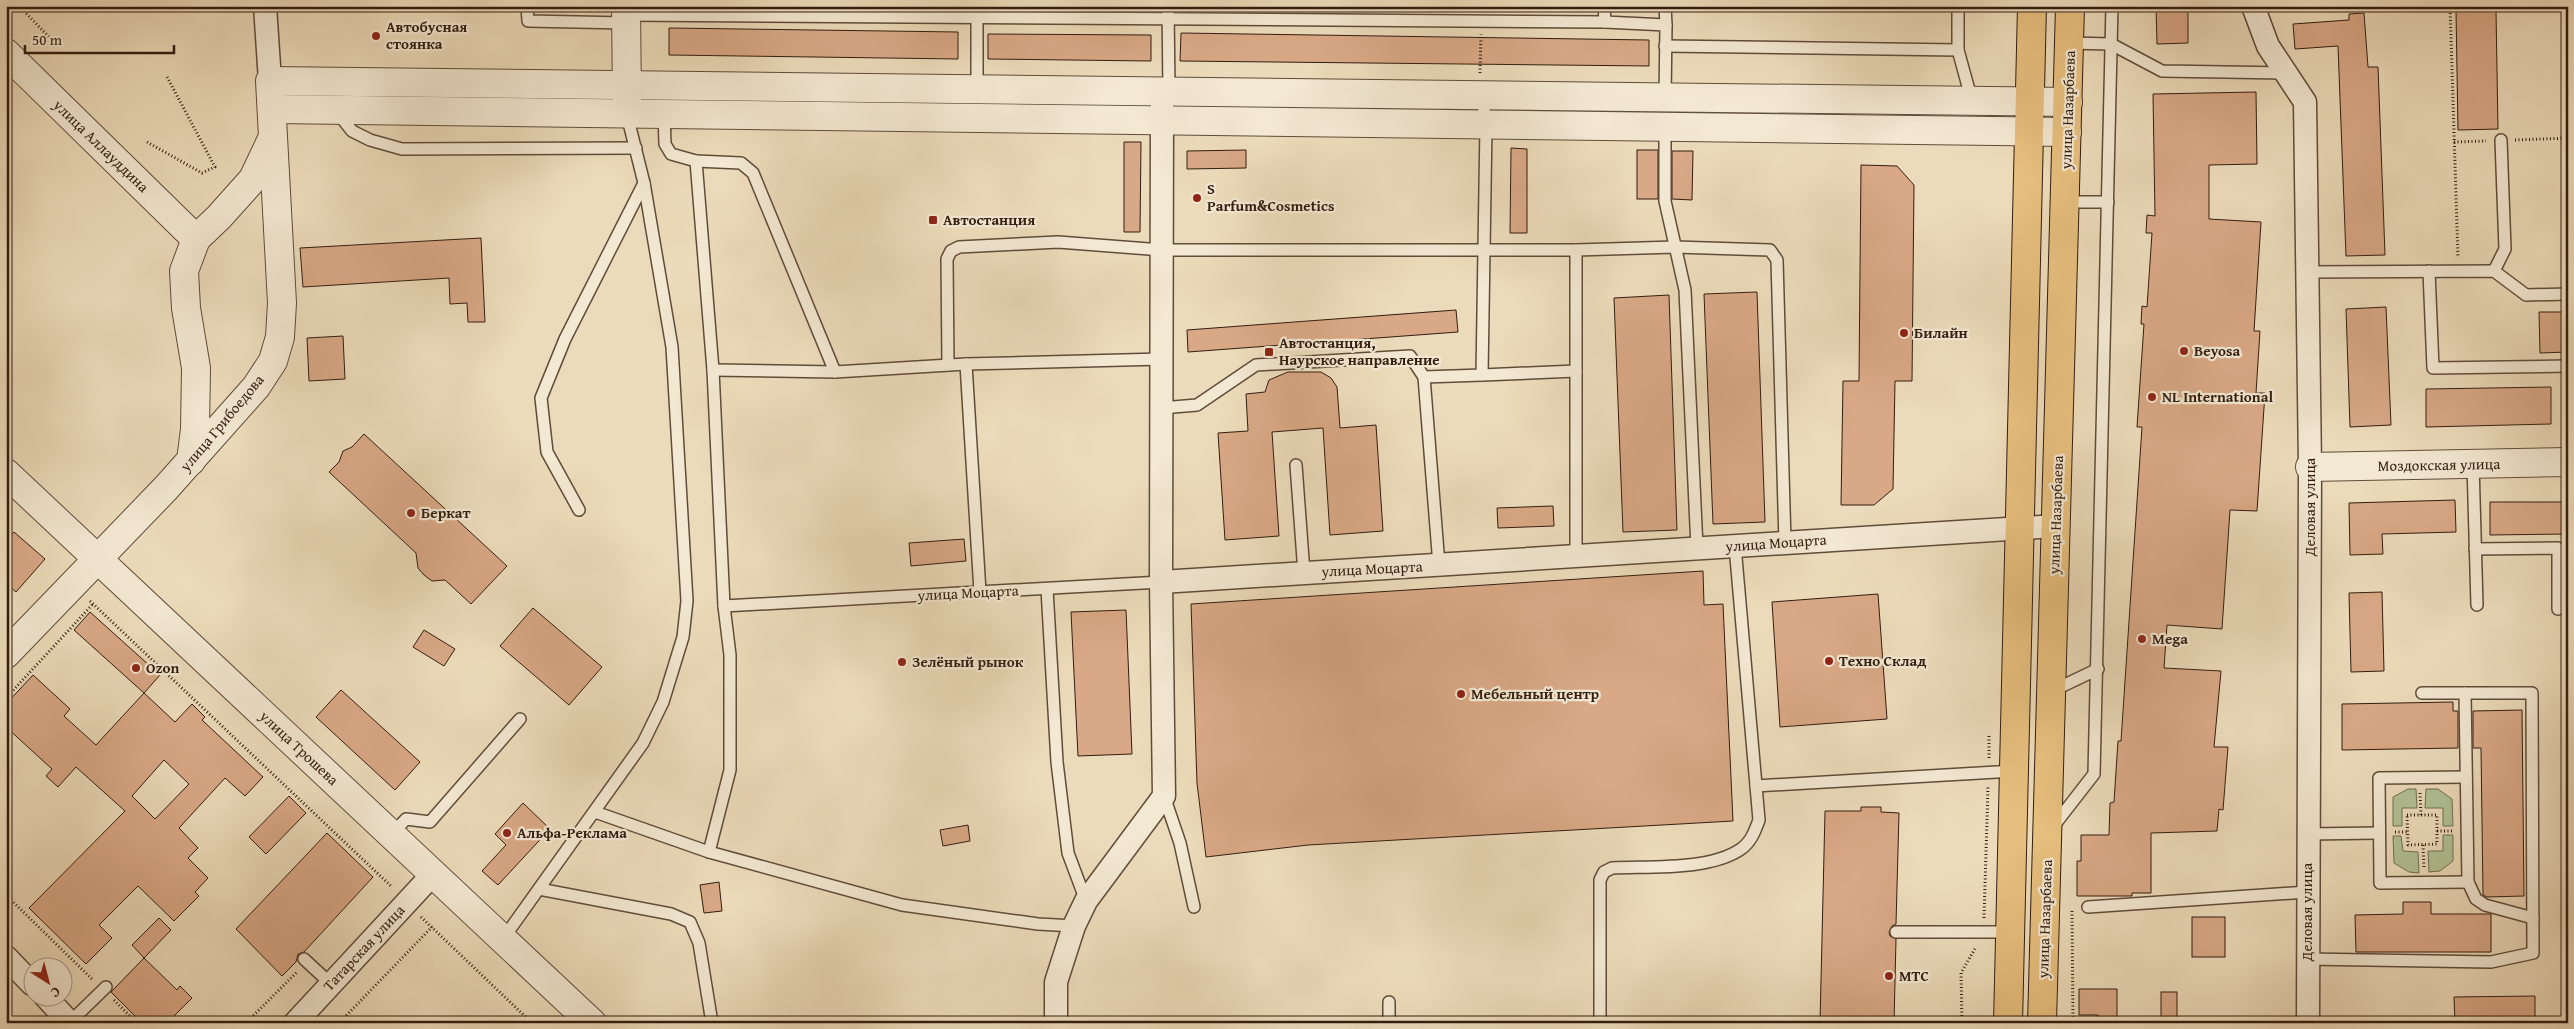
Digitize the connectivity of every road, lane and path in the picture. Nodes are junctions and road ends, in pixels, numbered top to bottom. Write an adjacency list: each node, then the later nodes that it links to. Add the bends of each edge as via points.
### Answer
1 (19, 6): 19 (path)
2 (265, 6): 27 (street, улица Грибоедова)
3 (527, 6): 14 (lane, via 528,21)
4 (1168, 6): 15 (lane)
5 (1604, 6): 17 (lane)
6 (1665, 6): 18 (lane)
7 (1958, 6): 23 (lane)
8 (2032, 6): 34 (main road)
9 (2070, 6): 20 (main road, улица Назарбаева)
10 (2112, 6): 21 (lane)
11 (2252, 6): 25 (street, Деловая улица, via 2268,46)
12 (2450, 6): 58 (path)
13 (977, 12): 14 (lane); 15 (lane); 30 (lane)
14 (626, 15): 29 (street)
15 (1168, 19): 16 (lane); 31 (lane)
16 (1481, 21): 17 (lane); 28 (path)
17 (1605, 22): 18 (lane)
18 (1666, 25): 22 (lane)
19 (49, 37)
20 (2069, 43): 21 (lane); 35 (main road, улица Назарбаева)
21 (2111, 44): 25 (lane, via 2162,71); 51 (lane)
22 (1665, 46): 23 (lane); 38 (lane)
23 (1958, 50): 33 (lane)
24 (6, 53): 52 (street, улица Аллауддина)
25 (2286, 73): 60 (street, Деловая улица, via 2305,102)
26 (166, 75): 46 (path, via 215,167 202,173)
27 (270, 81): 29 (street); 36 (street, улица Грибоедова)
28 (1481, 85): 31 (street); 38 (street); 41 (lane)
29 (626, 86): 32 (street); 39 (street)
30 (977, 89): 31 (street); 32 (street)
31 (1165, 92): 40 (street)
32 (664, 100): 39 (street); 40 (street); 48 (lane, via 665,144 671,154)
33 (1972, 101): 34 (street); 38 (street)
34 (2030, 102): 35 (street); 42 (main road)
35 (2068, 102): 43 (main road, улица Назарбаева)
36 (272, 109): 37 (street); 44 (street, улица Грибоедова)
37 (336, 110): 39 (street); 47 (lane, via 352,131 402,149)
38 (1665, 112): 41 (street); 42 (street); 53 (lane, via 1665,201)
39 (628, 114): 47 (lane)
40 (1162, 121): 41 (street); 54 (street)
41 (1486, 125): 55 (lane)
42 (2029, 132): 43 (street); 80 (main road)
43 (2067, 132): 50 (main road, улица Назарбаева)
44 (272, 139): 52 (street, via 254,179); 72 (street, улица Грибоедова, via 282,303 280,337 273,361 256,387)
45 (2501, 140): 59 (lane, via 2505,249)
46 (147, 142)
47 (636, 148): 49 (lane)
48 (696, 161): 66 (lane); 68 (lane, via 741,164 753,173)
49 (644, 184): 78 (lane, via 565,338 541,398 547,452); 109 (lane, via 672,347 687,601 683,637 663,702 643,743)
50 (2065, 202): 51 (lane); 79 (main road, улица Назарбаева)
51 (2108, 202): 98 (lane)
52 (196, 239): 72 (street, via 184,271 186,308 196,368)
53 (1675, 247): 56 (lane); 81 (lane, via 1766,249 1776,256); 83 (lane, via 1685,290)
54 (1162, 250): 55 (lane); 62 (street); 64 (lane, via 1058,242 954,248 947,260)
55 (1484, 250): 56 (lane); 69 (lane)
56 (1576, 250): 67 (lane)
57 (2429, 271): 58 (lane); 60 (lane); 65 (lane, via 2432,368)
58 (2459, 271): 59 (lane)
59 (2494, 271): 61 (lane, via 2526,295)
60 (2308, 272): 76 (street, Деловая улица)
61 (2568, 294)
62 (1162, 360): 63 (lane); 71 (street)
63 (966, 364): 64 (lane); 92 (lane)
64 (948, 365): 68 (lane)
65 (2568, 366)
66 (713, 370): 68 (lane); 95 (lane)
67 (1576, 371): 69 (lane); 85 (lane)
68 (835, 372)
69 (1482, 374): 70 (lane)
70 (1424, 377): 71 (lane, via 1410,356 1256,365 1198,404); 87 (lane)
71 (1161, 408): 89 (street)
72 (191, 461): 86 (street, улица Грибоедова)
73 (2568, 462): 75 (street, Моздокская улица)
74 (1296, 464): 88 (lane)
75 (2473, 464): 76 (street, Моздокская улица); 84 (lane)
76 (2310, 467): 114 (street, Деловая улица)
77 (6, 473): 86 (street, улица Трошева)
78 (579, 510)
79 (2056, 526): 80 (street, улица Моцарта); 99 (main road, улица Назарбаева)
80 (2020, 528): 81 (street, улица Моцарта); 104 (main road)
81 (1785, 543): 82 (street, улица Моцарта)
82 (1735, 546): 83 (street, улица Моцарта); 107 (lane)
83 (1697, 548): 85 (street, улица Моцарта)
84 (2475, 549): 94 (lane); 96 (lane, via 2558,548)
85 (1576, 557): 87 (street, улица Моцарта)
86 (96, 558): 90 (street, улица Грибоедова); 112 (street, улица Трошева)
87 (1439, 565): 88 (street, улица Моцарта)
88 (1304, 573): 89 (street, улица Моцарта)
89 (1161, 582): 91 (lane, улица Моцарта); 108 (street)
90 (73, 583): 93 (path); 97 (street, улица Грибоедова)
91 (1047, 589): 92 (lane, улица Моцарта); 123 (lane, via 1057,762 1068,853)
92 (980, 592): 95 (lane, улица Моцарта)
93 (93, 604): 102 (path); 124 (path)
94 (2477, 605)
95 (724, 606): 116 (lane, via 730,655 730,770)
96 (2558, 609)
97 (6, 654)
98 (2098, 669): 99 (lane); 113 (lane, via 2094,774)
99 (2051, 691): 113 (main road, улица Назарбаева)
100 (2422, 693): 101 (lane)
101 (2465, 693): 106 (lane); 127 (lane, via 2532,694)
102 (6, 698)
103 (520, 719): 112 (lane, via 430,822 406,818)
104 (2014, 771): 107 (lane); 131 (main road)
105 (2420, 777): 106 (lane); 110 (path); 111 (lane, via 2379,778)
106 (2466, 777): 119 (lane)
107 (1756, 786): 151 (lane, via 1759,820 1753,837 1741,849 1722,859 1701,864 1612,868 1604,872 1600,880)
108 (1164, 796): 123 (street); 125 (lane, via 1180,843)
109 (595, 812): 116 (lane); 120 (lane)
110 (2421, 815): 115 (path, via 2407,815 2408,845); 115 (path, via 2437,815 2437,844)
111 (2380, 833): 114 (lane); 118 (lane, via 2380,883)
112 (392, 834): 117 (street, улица Трошева)
113 (2047, 834): 154 (main road, улица Назарбаева)
114 (2307, 834): 121 (street, Деловая улица)
115 (2423, 845): 118 (path)
116 (709, 852): 128 (lane, via 902,905)
117 (433, 874): 124 (street, Татарская улица); 132 (street, улица Трошева)
118 (2424, 882): 119 (lane)
119 (2468, 882): 127 (lane, via 2476,899 2485,905)
120 (539, 889): 132 (lane); 148 (lane, via 671,914 690,922 700,943)
121 (2307, 892): 126 (lane); 134 (street, Деловая улица)
122 (6, 895): 138 (path)
123 (1086, 901): 128 (street)
124 (407, 902): 129 (path); 137 (street, Татарская улица)
125 (1194, 907)
126 (2088, 907): 155 (path, via 2072,905)
127 (2533, 918): 134 (lane, via 2533,953 2491,962)
128 (1074, 926): 149 (street, via 1056,982)
129 (432, 927): 145 (path); 146 (path)
130 (1896, 932): 131 (lane)
131 (1997, 932): 152 (path, via 1962,973); 153 (main road)
132 (503, 939): 147 (street, улица Трошева)
133 (6, 957): 136 (street)
134 (2308, 959): 156 (street, Деловая улица)
135 (306, 960): 137 (lane); 143 (path)
136 (22, 974)
137 (331, 984): 144 (street, Татарская улица)
138 (104, 988): 141 (lane); 142 (path)
139 (1389, 1002): 150 (lane)
140 (54, 1006): 141 (street)
141 (70, 1023)
142 (137, 1023)
143 (246, 1023)
144 (295, 1023)
145 (339, 1023)
146 (532, 1023)
147 (592, 1023)
148 (712, 1023)
149 (1056, 1023)
150 (1389, 1023)
151 (1600, 1023)
152 (1962, 1023)
153 (2008, 1023)
154 (2042, 1023)
155 (2073, 1023)
156 (2308, 1023)

